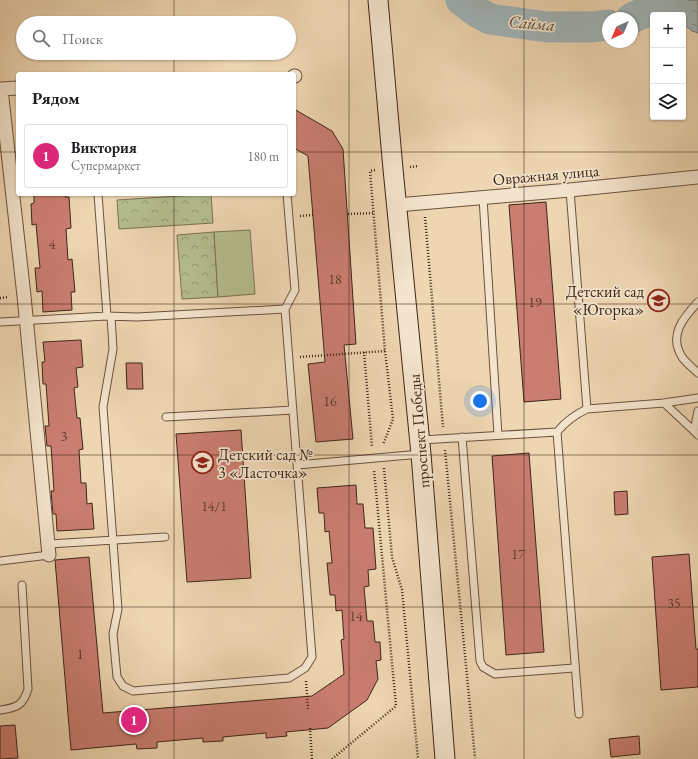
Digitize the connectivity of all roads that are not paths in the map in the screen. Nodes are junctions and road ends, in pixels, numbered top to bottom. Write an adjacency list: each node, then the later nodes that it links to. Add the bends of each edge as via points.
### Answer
1 (378, 0): 9 (street, проспект Победы)
2 (16, 88): 3 (street)
3 (0, 89): 13 (street)
4 (698, 177): 5 (street, Овражная улица)
5 (570, 190): 8 (street, Овражная улица); 18 (lane)
6 (98, 196): 12 (lane)
7 (287, 196): 11 (lane, via 294,290)
8 (483, 198): 9 (street, Овражная улица); 24 (lane)
9 (397, 205): 26 (street, проспект Победы)
10 (698, 302): 15 (lane, via 682,319 677,344 682,357)
11 (286, 309): 12 (lane, via 137,317); 19 (lane)
12 (109, 316): 13 (lane); 29 (lane, via 113,349 104,408)
13 (26, 321): 14 (lane); 30 (street)
14 (0, 322)
15 (698, 373)
16 (698, 398): 17 (lane)
17 (664, 403): 18 (lane); 23 (lane)
18 (587, 409): 22 (lane, via 566,421)
19 (293, 410): 21 (lane); 27 (lane)
20 (698, 411): 23 (lane)
21 (166, 417)
22 (557, 432): 24 (lane); 33 (lane)
23 (696, 433)
24 (498, 435): 25 (lane)
25 (462, 437): 26 (lane, via 444,438); 33 (lane, via 480,661 483,667 494,674)
26 (421, 447): 27 (lane, via 383,458); 36 (street, проспект Победы)
27 (297, 465): 29 (lane, via 312,657 305,668 289,678 133,691 124,686 117,677 113,634 118,609)
28 (165, 537): 29 (lane)
29 (114, 540): 30 (lane)
30 (49, 549): 31 (lane)
31 (0, 561)
32 (22, 586): 34 (lane, via 28,690 20,705)
33 (574, 668): 35 (lane)
34 (0, 710)
35 (579, 714)
36 (445, 759)

